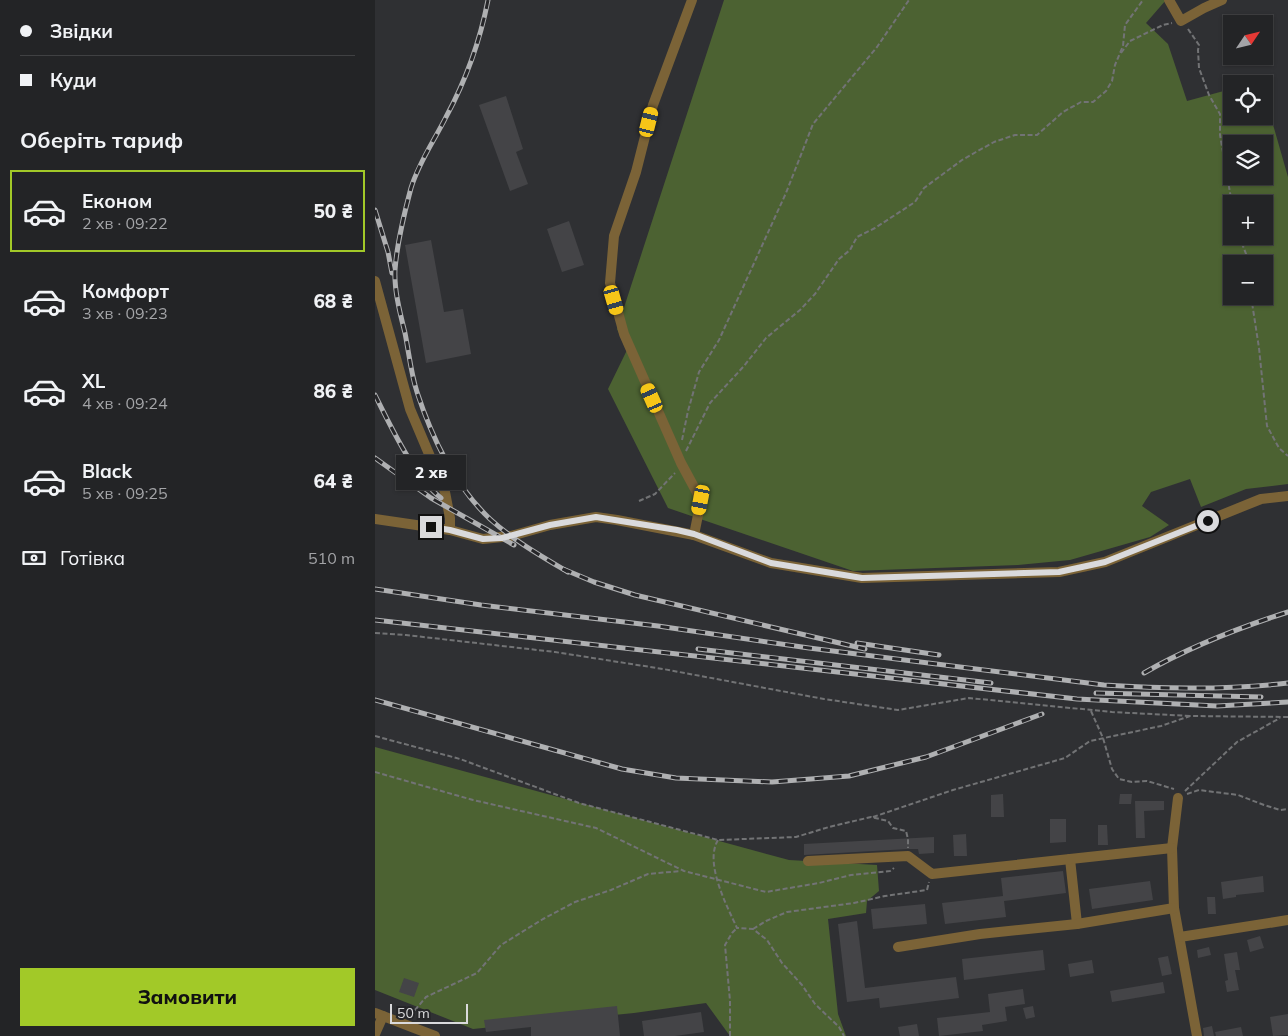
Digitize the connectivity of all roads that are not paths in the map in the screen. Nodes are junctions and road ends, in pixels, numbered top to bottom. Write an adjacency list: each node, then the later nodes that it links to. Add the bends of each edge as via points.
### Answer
1 (692, 0): 8 (street, via 653,105 636,172 614,236 610,283 624,334 681,463 701,500)
2 (1169, 0): 3 (street, via 1181,21)
3 (1222, 0)
4 (375, 281): 7 (street, via 410,409 445,492)
5 (1288, 496): 8 (street, via 1261,499 1105,562 1059,572 862,578 771,563)
6 (375, 519): 7 (street)
7 (450, 530): 8 (street, via 483,539 502,538 596,517)
8 (694, 534)
9 (1178, 798): 10 (street)
10 (1172, 848): 11 (street); 13 (street)
11 (1070, 859): 12 (street, via 932,874 909,856); 15 (street)
12 (808, 861)
13 (1174, 908): 15 (street); 16 (street)
14 (1288, 920): 16 (street)
15 (1077, 924): 17 (street)
16 (1179, 937): 21 (street)
17 (898, 947)
18 (379, 1014): 19 (street); 20 (street)
19 (375, 1034)
20 (435, 1036)
21 (1197, 1036)

